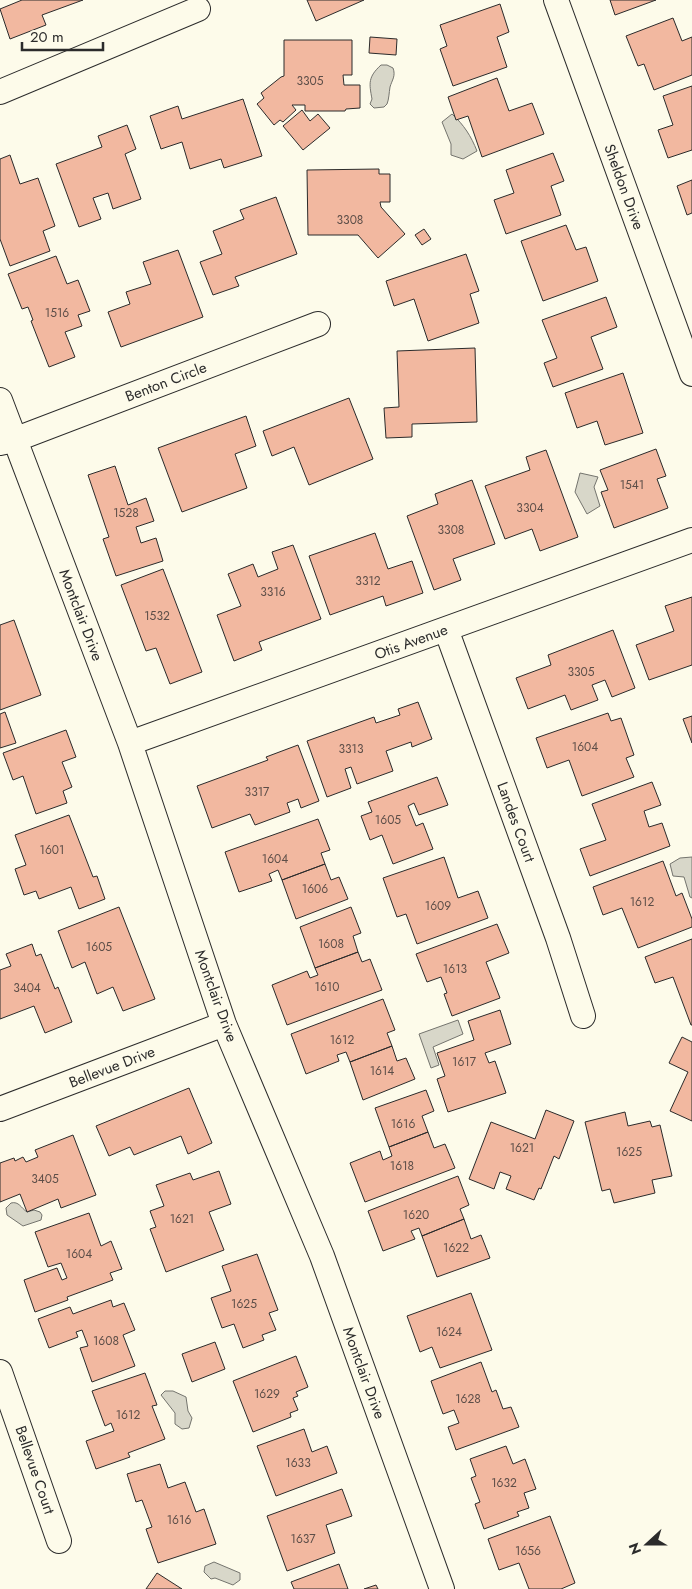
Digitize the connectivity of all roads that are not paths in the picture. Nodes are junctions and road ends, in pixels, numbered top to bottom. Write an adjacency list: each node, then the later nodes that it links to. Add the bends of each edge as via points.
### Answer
1 (556, 0): 5 (street, Sheldon Drive)
2 (198, 9): 3 (street)
3 (0, 92)
4 (318, 324): 7 (street, Benton Circle)
5 (692, 374)
6 (0, 400): 7 (street, Montclair Drive)
7 (7, 441): 10 (street, Montclair Drive)
8 (692, 540): 9 (street, Otis Avenue)
9 (446, 629): 10 (street, Otis Avenue); 11 (street, Landes Court)
10 (130, 743): 12 (street, Montclair Drive)
11 (583, 1016)
12 (224, 1024): 13 (street, Bellevue Drive); 16 (street, Montclair Drive, via 322,1256)
13 (0, 1109)
14 (0, 1372): 15 (street, Bellevue Court)
15 (60, 1541)
16 (442, 1589)

